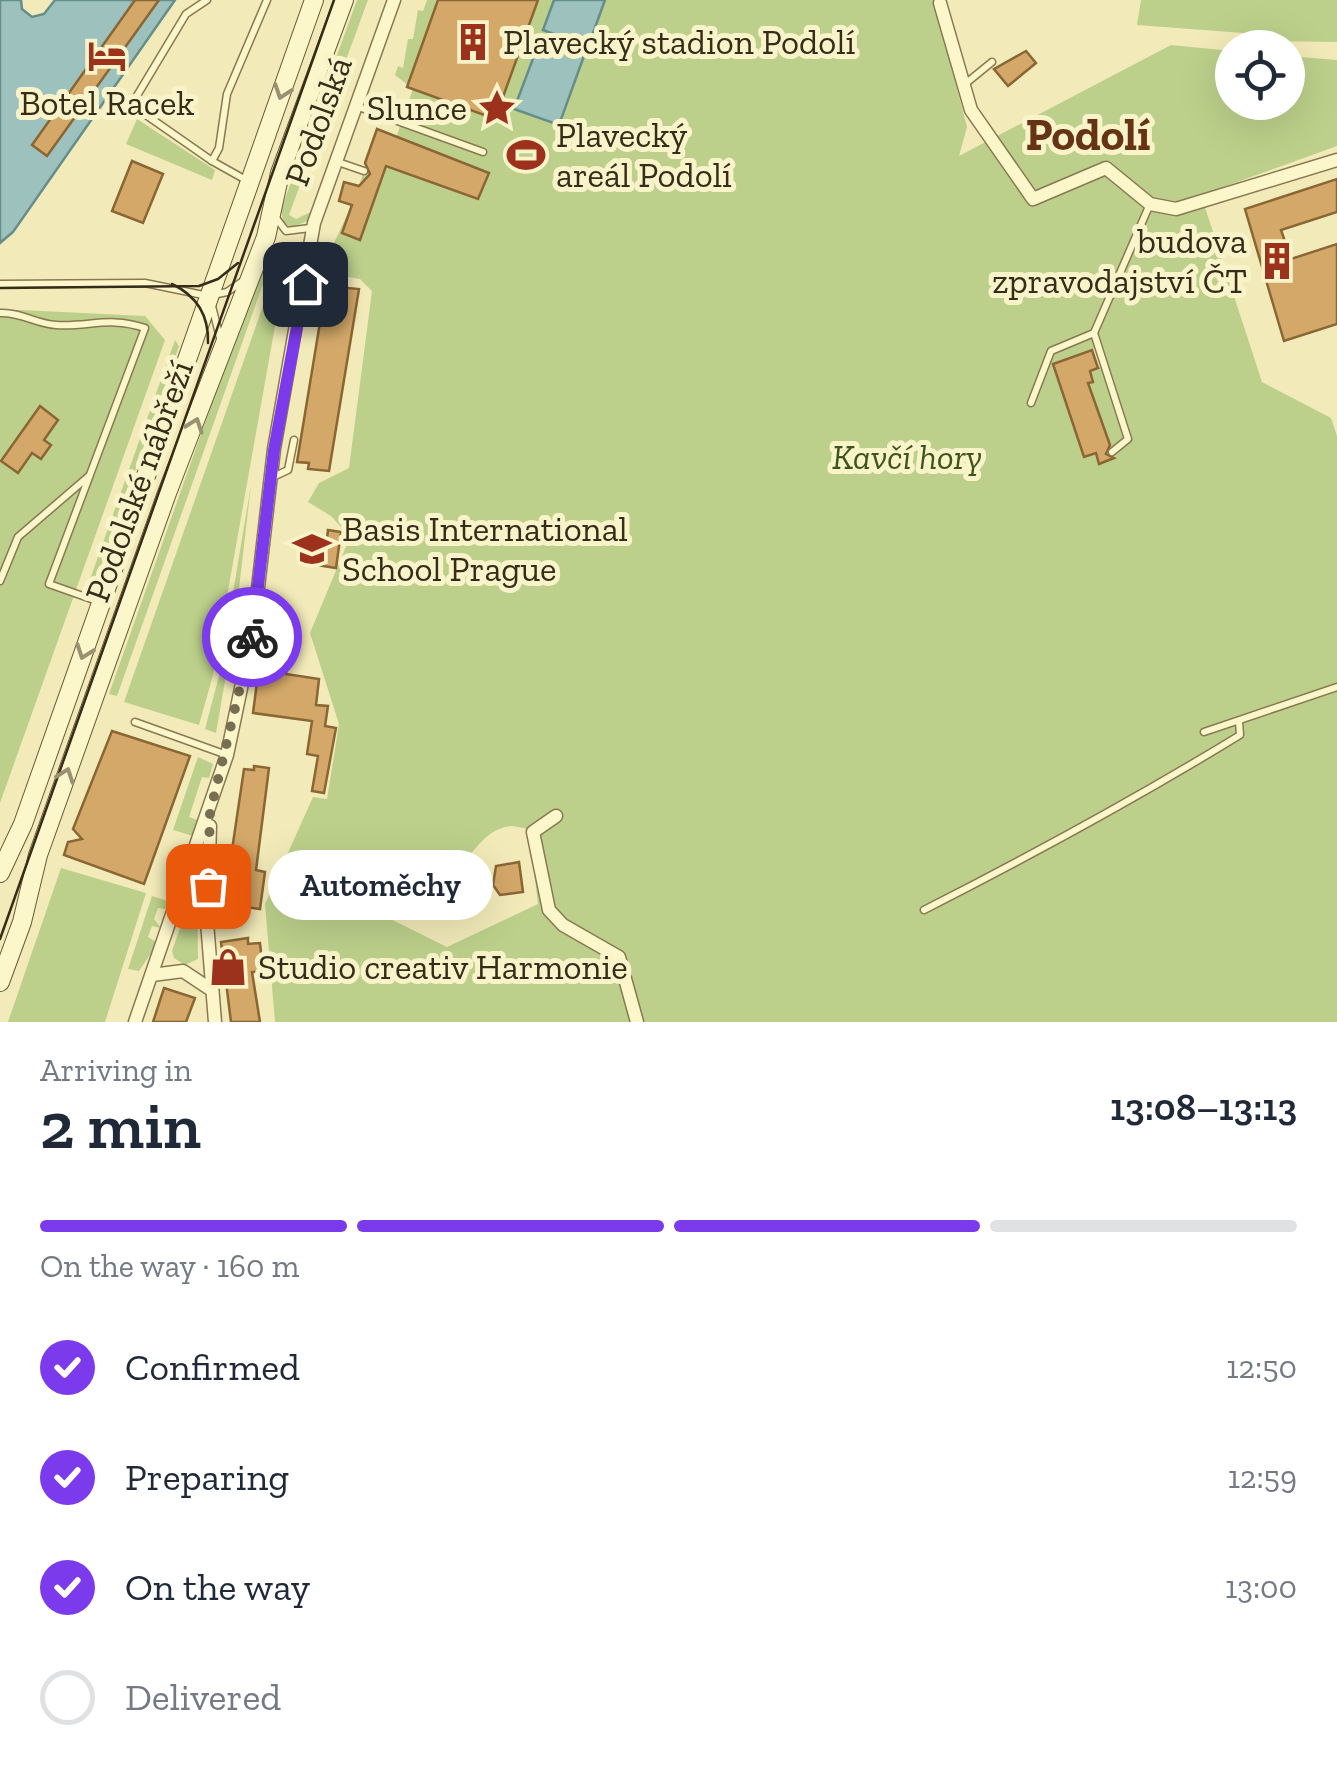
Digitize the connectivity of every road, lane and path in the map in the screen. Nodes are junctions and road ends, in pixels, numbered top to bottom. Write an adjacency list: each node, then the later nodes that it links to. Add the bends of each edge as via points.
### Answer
1 (207, 0): 13 (lane, via 186,14 135,99 136,108)
2 (267, 0): 13 (lane, via 228,94)
3 (314, 0): 15 (main road, Podolské nábřeží, one-way to 15)
4 (394, 0): 9 (street, Podolská)
5 (339, 2): 17 (main road, Podolské nábřeží, via 280,173)
6 (940, 3): 8 (street)
7 (992, 62): 8 (lane)
8 (964, 85): 16 (street, via 971,110 1034,199 1106,168)
9 (355, 106): 10 (lane); 11 (street, Podolská)
10 (483, 152)
11 (334, 160): 14 (lane); 18 (street, Podolská)
12 (1337, 160): 16 (street, via 1176,209)
13 (212, 162): 15 (lane)
14 (364, 171)
15 (251, 182): 21 (main road, Podolské nábřeží)
16 (1150, 204): 23 (lane)
17 (274, 214): 18 (lane, via 286,232 307,231); 19 (main road, Podolské nábřeží)
18 (314, 223): 29 (street, Podolská)
19 (252, 271): 21 (lane, via 236,288); 24 (main road, Podolské nábřeží)
20 (0, 284): 21 (lane, via 161,284)
21 (208, 296): 24 (lane); 31 (main road, Podolské nábřeží)
22 (0, 313): 28 (lane, via 50,325 122,320 145,328)
23 (1094, 333): 25 (lane, via 1051,351); 27 (lane, via 1128,439)
24 (220, 356): 40 (main road, Podolské nábřeží, one-way to 24)
25 (1030, 403)
26 (294, 440): 29 (lane, via 288,470)
27 (1112, 452)
28 (90, 476): 30 (lane, via 18,537); 31 (lane, via 49,584)
29 (271, 477): 36 (street, Podolská, via 253,631)
30 (0, 581)
31 (102, 602): 39 (main road, Podolské nábřeží, one-way to 39)
32 (1337, 687): 33 (lane)
33 (1239, 721): 35 (lane); 41 (lane, via 1240,735 1080,830)
34 (135, 722): 36 (lane)
35 (1204, 732)
36 (228, 755): 37 (street, Podolská)
37 (210, 813): 42 (street, Podolská); 44 (street)
38 (556, 816): 47 (street, via 533,832 546,904 563,924 620,957)
39 (4, 866): 40 (main road, via 14,880 27,879)
40 (35, 868): 43 (main road, Podolské nábřeží)
41 (924, 910)
42 (152, 974): 44 (street, via 183,971); 45 (street, Podolská)
43 (0, 982)
44 (210, 990): 46 (street)
45 (135, 1022)
46 (215, 1022)
47 (637, 1022)

